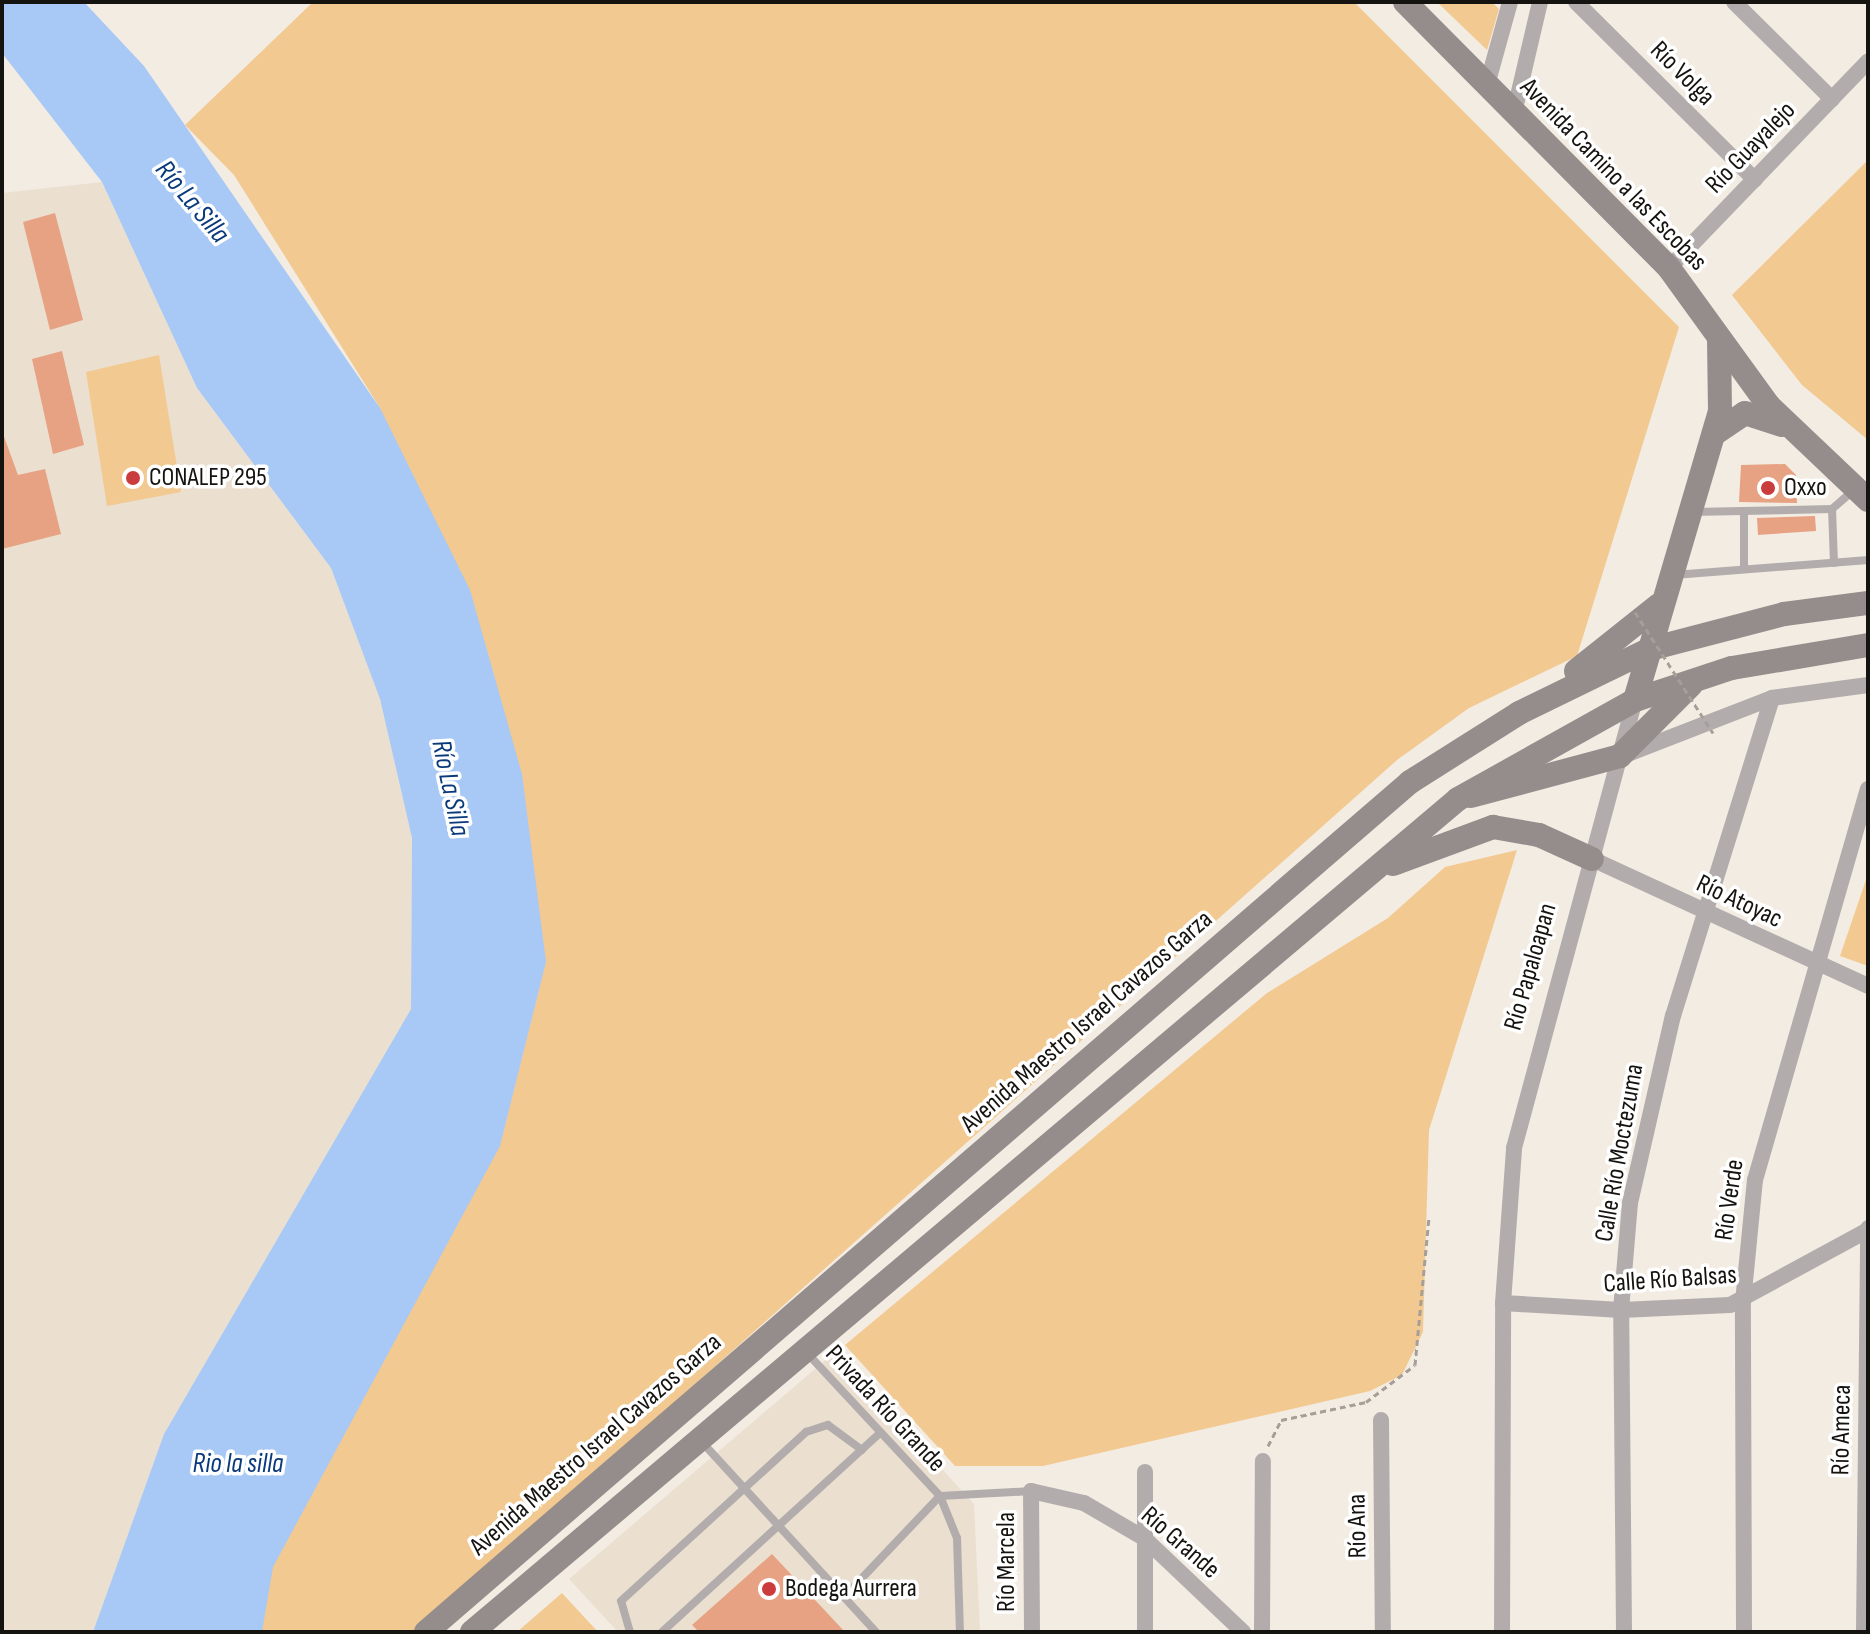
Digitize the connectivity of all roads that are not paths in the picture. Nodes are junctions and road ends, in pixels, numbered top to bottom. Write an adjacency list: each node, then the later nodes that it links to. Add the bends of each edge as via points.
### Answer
1 (1405, 2): 7 (main road, Avenida Camino a las Escobas)
2 (1510, 2): 7 (street)
3 (1540, 2): 9 (street)
4 (1576, 2): 10 (street, Río Volga)
5 (1734, 2): 8 (street)
6 (1868, 61): 8 (street, Río Guayalejo)
7 (1487, 85): 9 (main road, Avenida Camino a las Escobas)
8 (1832, 99): 10 (street, Río Guayalejo)
9 (1514, 113): 11 (main road, Avenida Camino a las Escobas)
10 (1755, 180): 11 (street, Río Guayalejo)
11 (1669, 268): 12 (main road, Avenida Camino a las Escobas)
12 (1718, 334): 13 (main road, Avenida Camino a las Escobas); 14 (main road, Río Papaloapan, via 1722,392)
13 (1793, 432): 14 (main road, via 1754,412); 15 (main road, Avenida Camino a las Escobas)
14 (1714, 434): 17 (main road, Río Papaloapan)
15 (1865, 496): 16 (lane)
16 (1832, 509): 18 (lane); 20 (lane)
17 (1691, 512): 18 (lane); 22 (main road, Río Papaloapan)
18 (1744, 512): 21 (lane)
19 (1868, 560): 20 (lane)
20 (1834, 563): 21 (lane)
21 (1744, 569): 22 (lane)
22 (1670, 588): 24 (main road); 26 (main road, Río Papaloapan); 30 (main road, via 1640,627 1581,665)
23 (1868, 603): 24 (main road, Avenida Maestro Israel Cavazos Garza)
24 (1680, 640): 26 (main road, Avenida Maestro Israel Cavazos Garza); 27 (main road, via 1708,662)
25 (1868, 645): 27 (main road)
26 (1650, 649): 30 (main road, Avenida Maestro Israel Cavazos Garza); 32 (main road, Río Papaloapan)
27 (1732, 668): 28 (main road)
28 (1703, 676): 32 (main road); 33 (main road)
29 (1868, 685): 31 (street)
30 (1562, 690): 41 (main road, Avenida Maestro Israel Cavazos Garza, via 1410,782)
31 (1772, 698): 33 (street); 38 (street, Calle Río Moctezuma)
32 (1635, 700): 33 (street, Río Papaloapan); 35 (main road)
33 (1620, 756): 35 (main road); 36 (street, Río Papaloapan)
34 (1868, 789): 39 (street, Río Verde)
35 (1458, 799): 37 (main road)
36 (1592, 859): 37 (main road, via 1524,830 1493,827 1444,840); 38 (street, Río Atoyac); 45 (street, Río Papaloapan, via 1524,1094 1508,1199)
37 (1362, 878): 42 (main road)
38 (1705, 914): 39 (street, Río Atoyac); 46 (street, Calle Río Moctezuma, via 1638,1153)
39 (1817, 964): 40 (street, Río Atoyac); 44 (street, Río Verde, via 1755,1180)
40 (1868, 986)
41 (1034, 1105): 42 (main road, via 1041,1115 1038,1135); 58 (main road, Avenida Maestro Israel Cavazos Garza)
42 (1001, 1184): 47 (main road)
43 (1868, 1229): 44 (street, Calle Río Balsas); 76 (street, Río Ameca)
44 (1743, 1302): 46 (street, Calle Río Balsas); 75 (street, Río Verde)
45 (1503, 1303): 46 (street, Calle Río Balsas); 73 (street, Río Papaloapan)
46 (1621, 1310): 74 (street, Calle Río Moctezuma)
47 (805, 1352): 49 (lane, Privada Río Grande); 50 (main road)
48 (1381, 1420): 72 (street, Río Ana)
49 (878, 1435): 51 (lane); 56 (lane, Privada Río Grande)
50 (700, 1440): 54 (lane); 60 (main road)
51 (862, 1450): 54 (lane, via 834,1428 815,1426); 57 (lane)
52 (1263, 1461): 71 (street)
53 (1145, 1472): 59 (street)
54 (744, 1487): 57 (lane); 64 (lane, via 621,1601)
55 (1031, 1491): 56 (lane, Privada Río Grande); 59 (street, Río Grande, via 1084,1503); 68 (street, Río Marcela)
56 (940, 1496): 61 (lane); 67 (lane, via 957,1538)
57 (779, 1525): 61 (lane); 65 (lane)
58 (536, 1534): 60 (main road, via 514,1573); 62 (main road, Avenida Maestro Israel Cavazos Garza)
59 (1144, 1538): 69 (street); 70 (street, Río Grande)
60 (521, 1593): 63 (main road)
61 (844, 1597): 66 (lane)
62 (426, 1632)
63 (472, 1632)
64 (630, 1632)
65 (662, 1632)
66 (876, 1632)
67 (960, 1632)
68 (1032, 1632)
69 (1145, 1632)
70 (1243, 1632)
71 (1262, 1632)
72 (1383, 1632)
73 (1502, 1632)
74 (1624, 1632)
75 (1744, 1632)
76 (1864, 1632)

